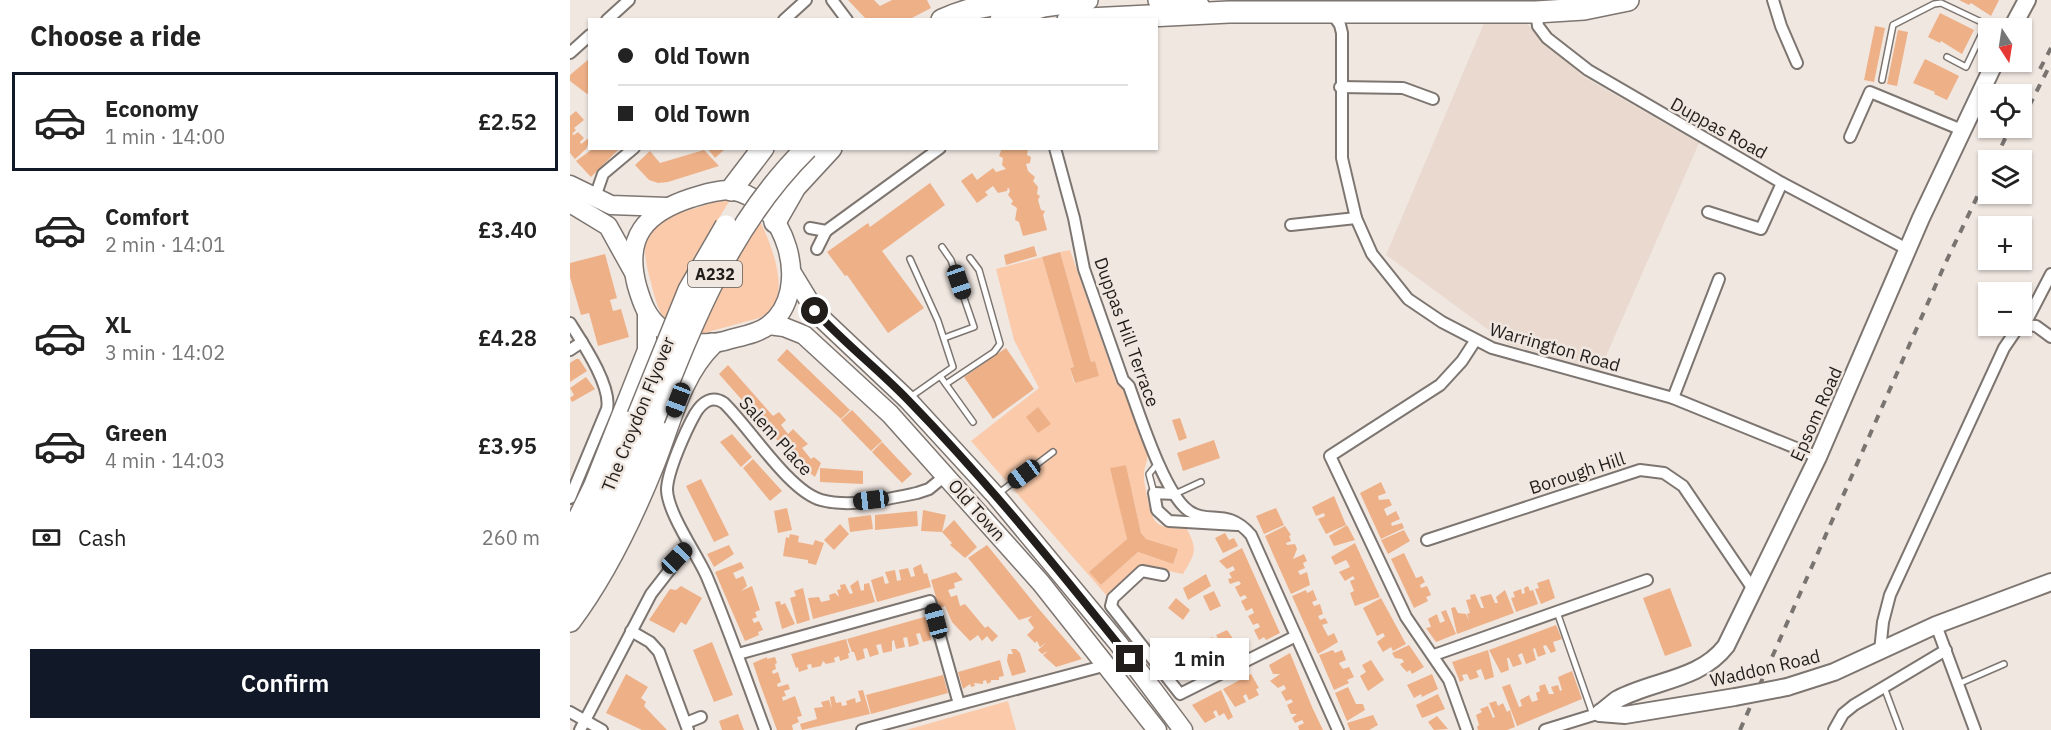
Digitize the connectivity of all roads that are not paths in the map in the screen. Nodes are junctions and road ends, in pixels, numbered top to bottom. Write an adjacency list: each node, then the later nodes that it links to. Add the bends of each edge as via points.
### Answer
1 (629, 0): 15 (street)
2 (806, 0): 16 (street)
3 (832, 0): 17 (street)
4 (1087, 0): 10 (highway)
5 (1159, 0): 11 (highway)
6 (1628, 0): 13 (highway, via 1584,9)
7 (1773, 0): 27 (street)
8 (2027, 0): 21 (street)
9 (985, 3): 10 (highway); 18 (highway)
10 (1043, 6): 19 (highway)
11 (1229, 12): 12 (highway); 14 (highway)
12 (1331, 12): 13 (highway); 30 (street, Warrington Road, via 1342,33)
13 (1536, 12): 41 (street, Duppas Road, via 1547,38 1588,70)
14 (1122, 17): 20 (highway)
15 (609, 18)
16 (786, 18)
17 (846, 18)
18 (947, 18)
19 (1007, 18)
20 (1104, 18)
21 (2017, 18)
22 (1978, 22): 29 (lane, via 1941,3 1893,25)
23 (588, 37): 25 (street)
24 (1978, 42): 26 (lane, via 1966,67)
25 (570, 53)
26 (1947, 57)
27 (1797, 63)
28 (1990, 72): 32 (street, Epsom Road)
29 (1882, 80)
30 (1340, 87): 31 (street, via 1403,88); 48 (street, Warrington Road, via 1342,158)
31 (1433, 99)
32 (1962, 130): 33 (street, via 1870,92); 55 (street, Epsom Road)
33 (1850, 137)
34 (632, 150): 44 (street, via 603,174)
35 (761, 150): 43 (highway)
36 (786, 150): 94 (highway, The Croydon Flyover / A232, bridge, via 745,200 699,270 608,491)
37 (805, 150): 99 (highway, The Croydon Flyover / A232, bridge, via 758,206 719,266 618,509)
38 (829, 150): 49 (highway, via 795,187)
39 (937, 150): 52 (street)
40 (1056, 150): 83 (street, Duppas Hill Terrace, via 1084,269 1123,380)
41 (1782, 183): 47 (street, via 1761,229); 55 (street, Duppas Road)
42 (570, 185): 44 (main road)
43 (730, 190): 46 (main road, via 711,192); 49 (main road, via 753,200)
44 (595, 197): 46 (main road, via 616,206)
45 (570, 203): 58 (main road, via 608,226)
46 (668, 207): 58 (main road, via 642,228 635,247)
47 (1708, 212)
48 (1356, 218): 50 (street); 71 (street, Warrington Road, via 1372,254 1408,299)
49 (775, 222): 59 (main road)
50 (1291, 225)
51 (810, 228): 52 (street)
52 (826, 231): 54 (street)
53 (942, 247): 70 (lane, via 951,260 974,327)
54 (817, 249)
55 (1907, 249): 82 (street, Epsom Road)
56 (970, 258): 77 (lane, via 979,270 1000,344)
57 (910, 259): 70 (lane)
58 (634, 273): 63 (main road)
59 (792, 273): 65 (main road, via 785,302); 67 (main road, Old Town, via 810,305)
60 (2051, 274): 62 (street)
61 (1719, 279): 78 (street)
62 (2032, 306)
63 (647, 314): 73 (main road, via 664,331 679,338); 89 (main road, via 647,350)
64 (570, 322): 72 (street)
65 (769, 325): 73 (main road); 75 (main road, Old Town, via 795,330)
66 (2032, 326): 69 (street)
67 (839, 334): 75 (lane); 79 (main road, Old Town)
68 (2015, 336): 106 (street, via 1890,595)
69 (2051, 337)
70 (944, 338): 76 (lane, via 953,367)
71 (1475, 340): 78 (street, Warrington Road, via 1514,355); 108 (street, via 1440,385 1330,457 1406,617)
72 (582, 342): 74 (street); 89 (street, via 608,394 607,409)
73 (712, 344): 101 (highway, via 692,367 622,534 603,572)
74 (570, 350)
75 (823, 350): 84 (main road, Old Town)
76 (940, 376): 77 (lane); 79 (lane)
77 (946, 384): 80 (lane)
78 (1673, 398): 82 (street, Warrington Road)
79 (907, 399): 88 (main road, Old Town)
80 (973, 422)
81 (1053, 452): 88 (lane)
82 (1818, 458): 98 (street, Epsom Road)
83 (1158, 462): 86 (lane, via 1149,474); 87 (street, Duppas Hill Terrace)
84 (946, 475): 93 (street, Salem Place, via 917,493 844,503 822,500 797,485 733,411 713,399 702,405 694,417 667,488); 110 (main road, Old Town)
85 (1201, 482): 87 (lane)
86 (1154, 493): 87 (street); 90 (street, via 1157,510 1169,521)
87 (1175, 494): 90 (street, Duppas Hill Terrace, via 1183,506 1196,514 1222,516)
88 (996, 496): 123 (main road, Old Town, via 1118,643)
89 (575, 505): 91 (main road)
90 (1240, 525): 104 (street, via 1251,535)
91 (570, 533)
92 (1427, 540): 98 (street, Borough Hill, via 1640,470 1664,473 1683,486)
93 (689, 545): 103 (street, via 672,563); 107 (street, via 706,575)
94 (570, 563)
95 (1163, 574): 104 (street, via 1142,571 1113,598 1111,606 1180,694)
96 (1647, 580): 100 (street)
97 (2051, 582): 102 (street, Waddon Road)
98 (1755, 592): 115 (street, Epsom Road, via 1726,646 1714,660 1620,698)
99 (570, 594)
100 (1557, 612): 108 (street); 115 (lane)
101 (570, 621)
102 (1936, 625): 105 (street); 106 (street, Waddon Road)
103 (631, 631): 117 (street); 118 (street, via 660,652)
104 (1296, 636): 124 (street)
105 (1946, 650): 111 (street); 112 (street)
106 (1881, 651): 115 (street, Waddon Road, bridge, via 1787,687 1625,716)
107 (738, 654): 113 (street, via 930,601); 120 (street)
108 (1434, 655): 125 (street, via 1449,680)
109 (2004, 664): 111 (lane)
110 (1107, 665): 113 (street); 122 (main road, Old Town)
111 (1958, 684): 130 (street)
112 (1884, 687): 128 (street, via 1843,714); 129 (lane)
113 (959, 704): 121 (street)
114 (570, 712): 117 (street)
115 (1597, 714): 126 (street, Waddon Road); 127 (street)
116 (701, 717): 118 (street)
117 (582, 725): 119 (street)
118 (687, 726)
119 (602, 730)
120 (765, 730)
121 (862, 730)
122 (1157, 730)
123 (1183, 730)
124 (1338, 730)
125 (1467, 730)
126 (1545, 730)
127 (1605, 730)
128 (1834, 730)
129 (1900, 730)
130 (1975, 730)

